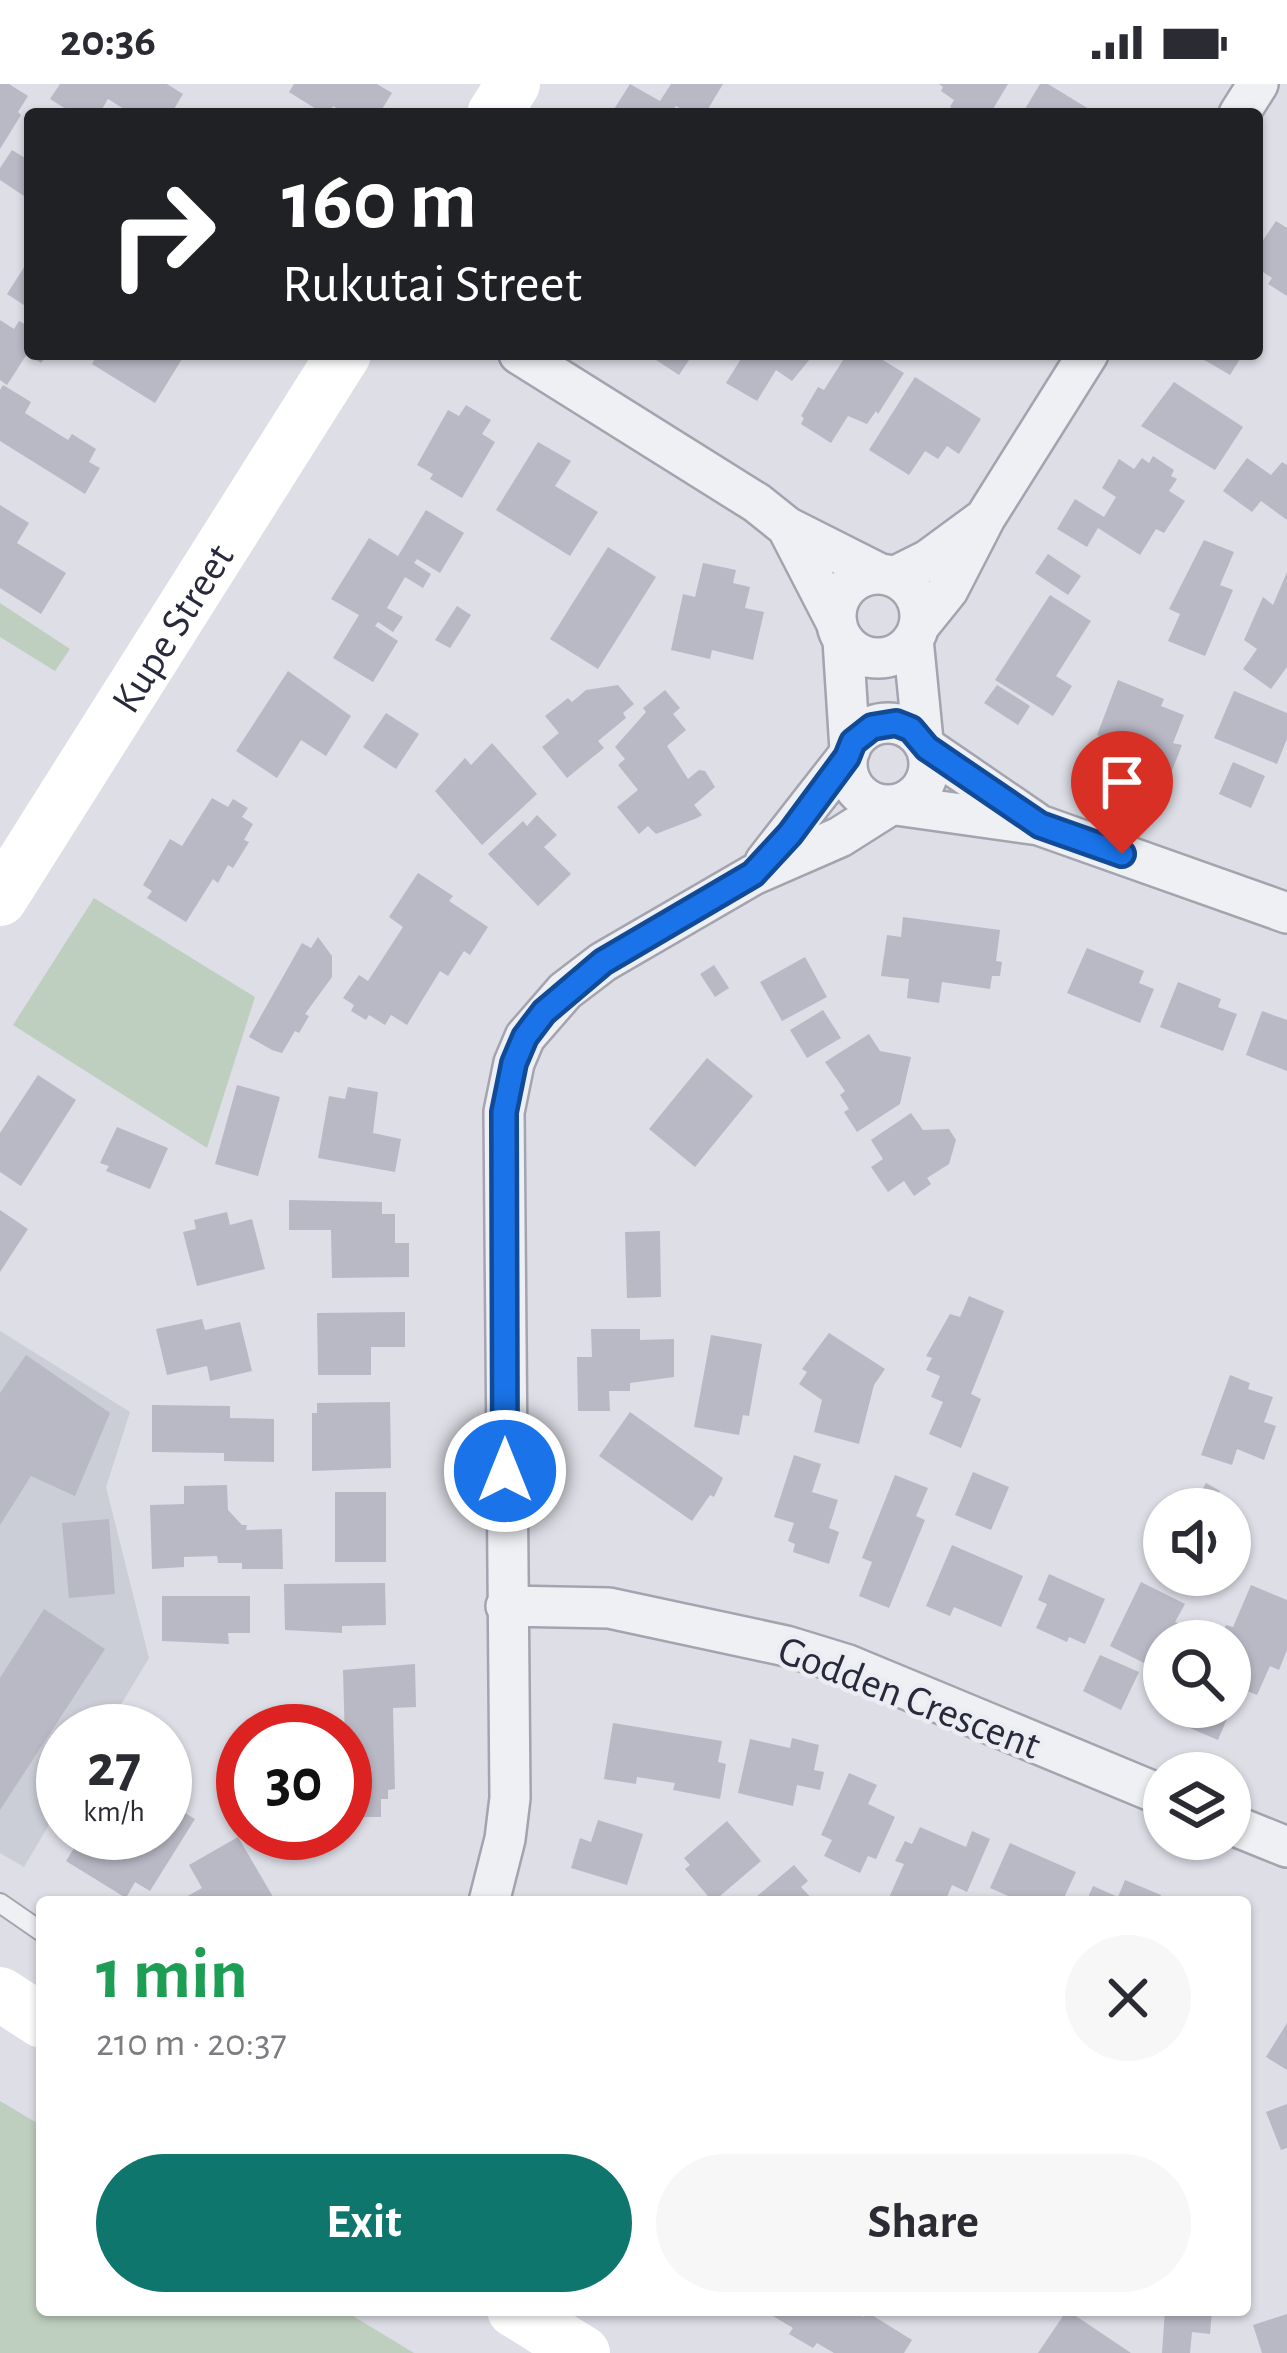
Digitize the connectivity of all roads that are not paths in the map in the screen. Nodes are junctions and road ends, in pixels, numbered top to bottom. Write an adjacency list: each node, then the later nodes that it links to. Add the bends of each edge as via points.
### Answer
1 (340, 360): 14 (street, Kupe Street)
2 (529, 360): 5 (street)
3 (1084, 360): 4 (street)
4 (986, 518): 6 (street, via 928,560); 8 (street)
5 (787, 527): 6 (street); 7 (street)
6 (887, 576): 7 (street, via 846,589 838,602); 8 (street, via 916,596)
7 (840, 632): 8 (street, via 855,651 879,658 902,651); 10 (street)
8 (916, 632): 9 (street)
9 (925, 745): 10 (street, via 904,726 879,724); 11 (street, via 923,788); 12 (street)
10 (848, 753): 11 (street, via 860,794); 13 (street)
11 (892, 805): 12 (street); 13 (street)
12 (1040, 825): 15 (street)
13 (753, 874): 16 (street, via 565,991 525,1037 514,1063 504,1112)
14 (0, 898)
15 (1287, 913)
16 (506, 1606): 17 (street, Godden Crescent, via 609,1609 786,1646); 20 (street, via 509,1798)
17 (1143, 1787)
18 (1251, 1832): 19 (street)
19 (1287, 1847)
20 (491, 1896)
21 (0, 1903): 22 (lane)
22 (36, 1927)
23 (0, 1994): 24 (street)
24 (36, 2017)
25 (524, 2316): 26 (street)
26 (583, 2353)

